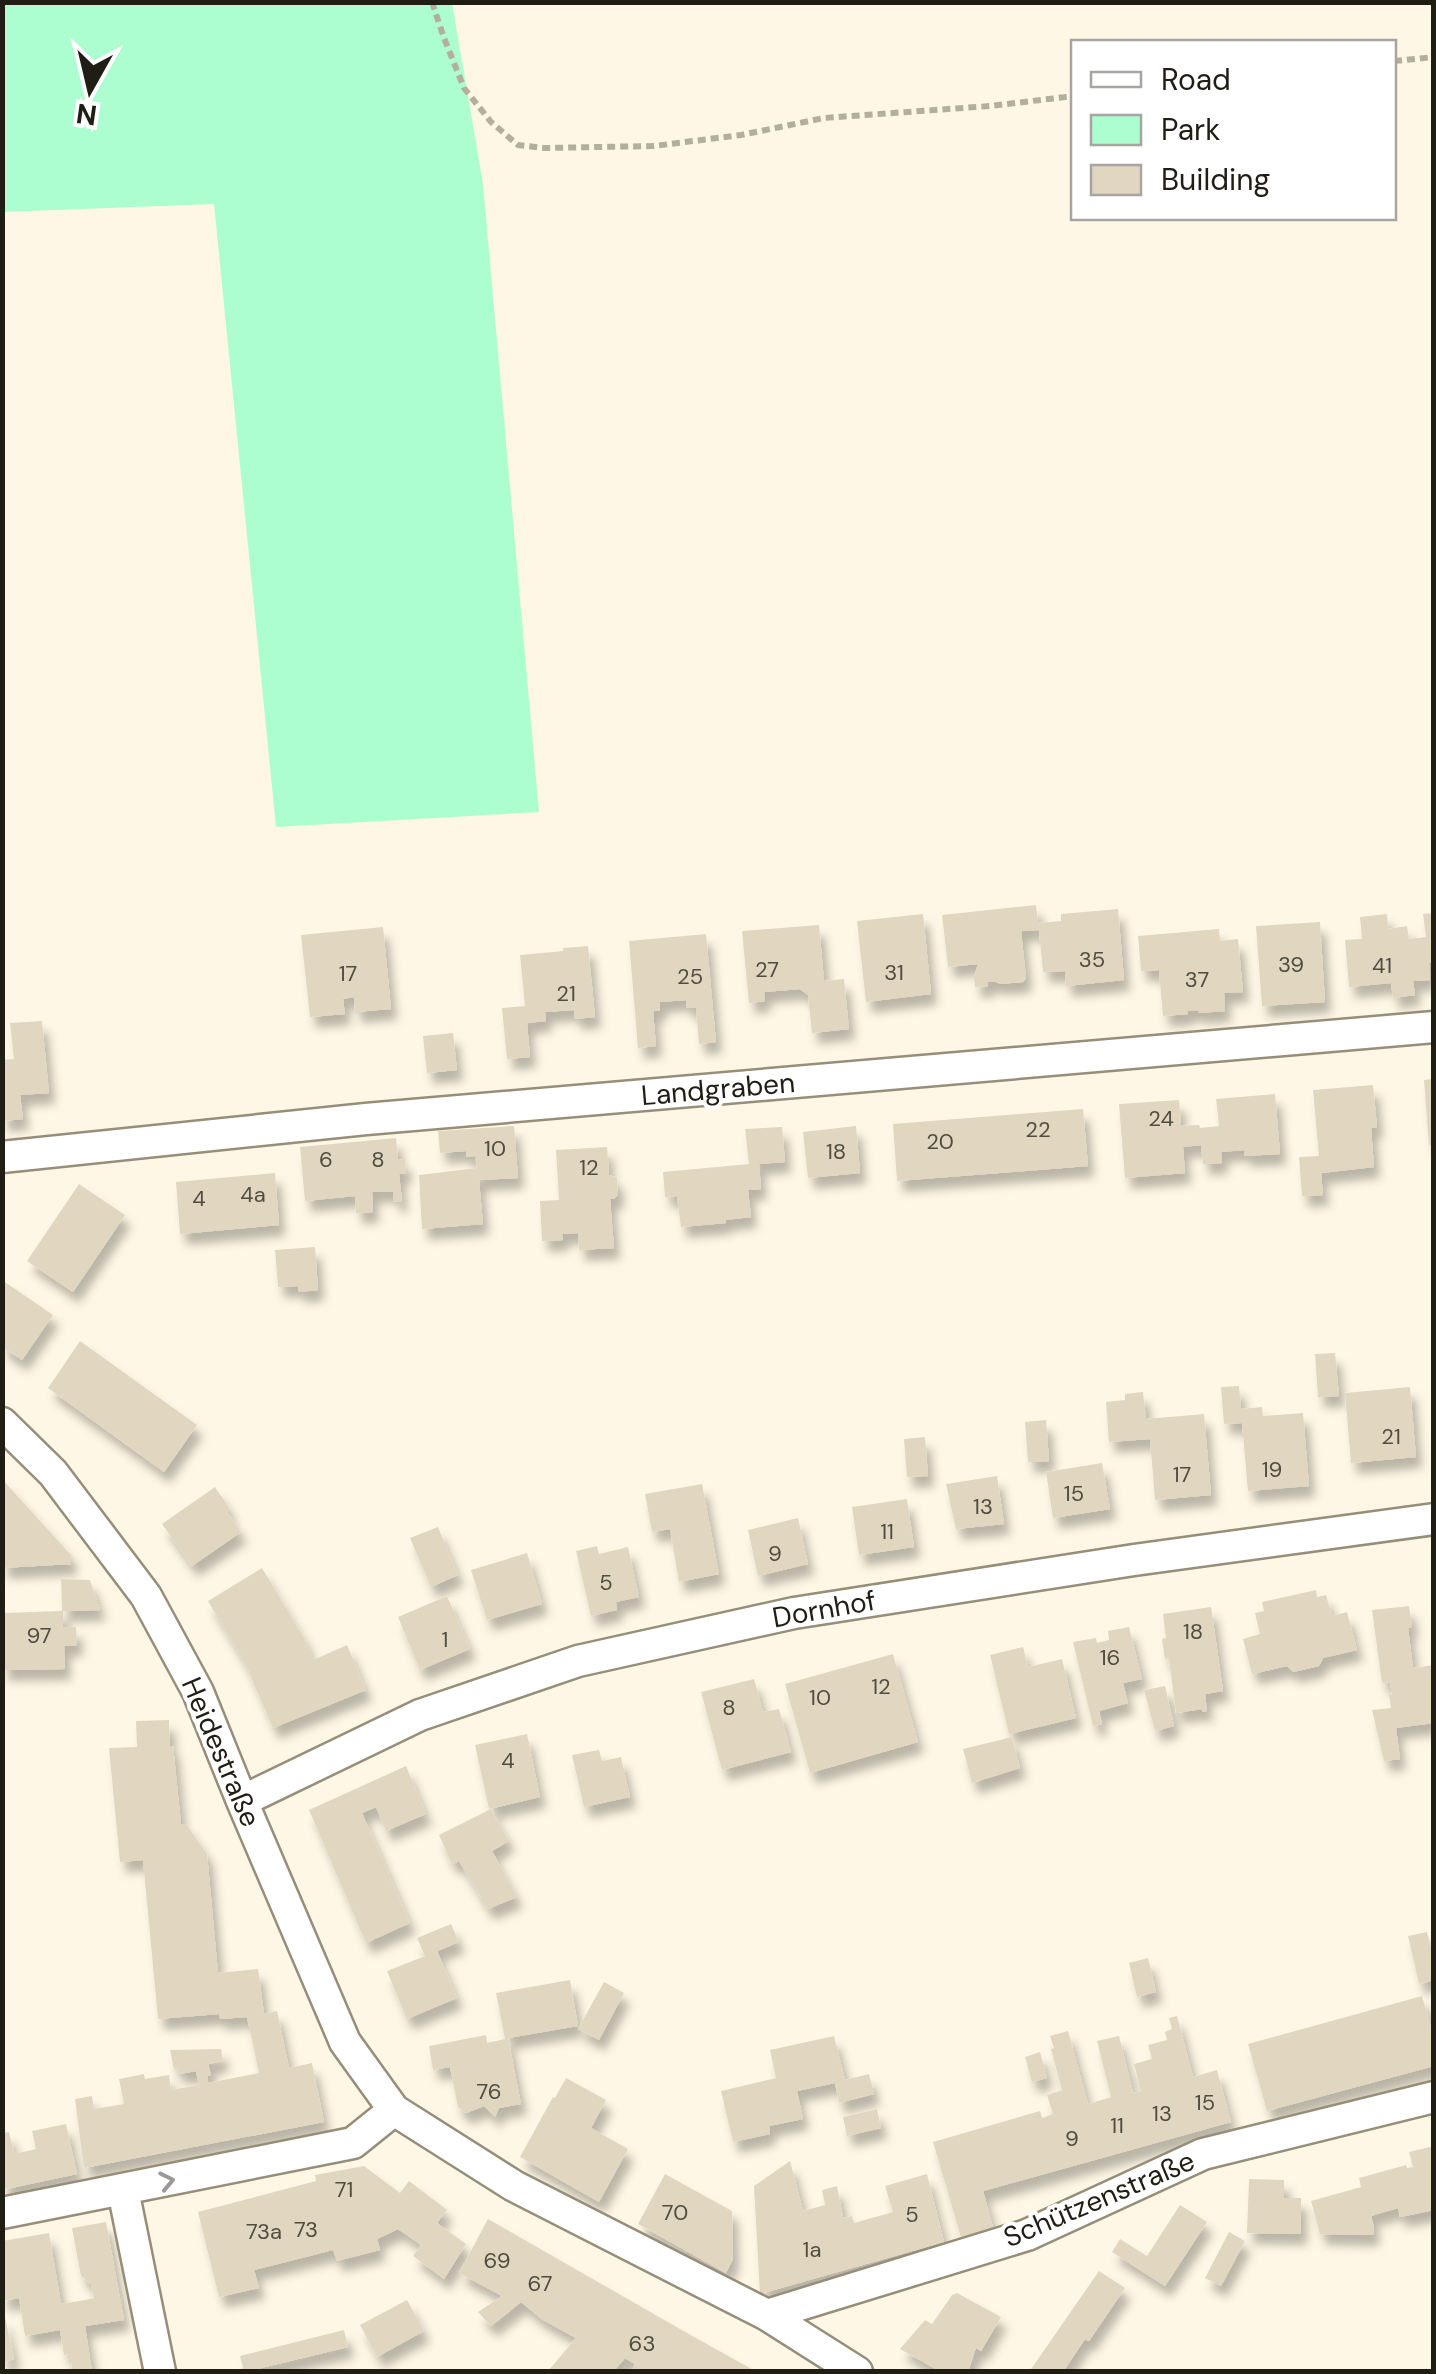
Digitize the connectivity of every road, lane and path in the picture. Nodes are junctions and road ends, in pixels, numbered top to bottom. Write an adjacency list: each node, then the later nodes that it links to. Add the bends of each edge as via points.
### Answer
1 (432, 2): 4 (path, via 464,88 518,145 654,146 824,118)
2 (1434, 57): 3 (path)
3 (1396, 62)
4 (1071, 96)
5 (1434, 1027): 6 (street, Landgraben)
6 (2, 1157)
7 (2, 1423): 9 (street, Heidestraße, via 53,1473 146,1596 198,1692)
8 (1434, 1519): 9 (street, Dornhof, via 794,1613 578,1661 420,1714)
9 (242, 1801): 11 (street, Heidestraße, via 345,2042)
10 (1434, 2096): 14 (street, Schützenstraße, via 1203,2154 1028,2234)
11 (394, 2110): 12 (street, one-way to 11, via 354,2143); 14 (street, Heidestraße, via 514,2186)
12 (124, 2190): 13 (street); 15 (street)
13 (2, 2213)
14 (767, 2315): 16 (street, Heidestraße)
15 (160, 2372)
16 (857, 2372)

